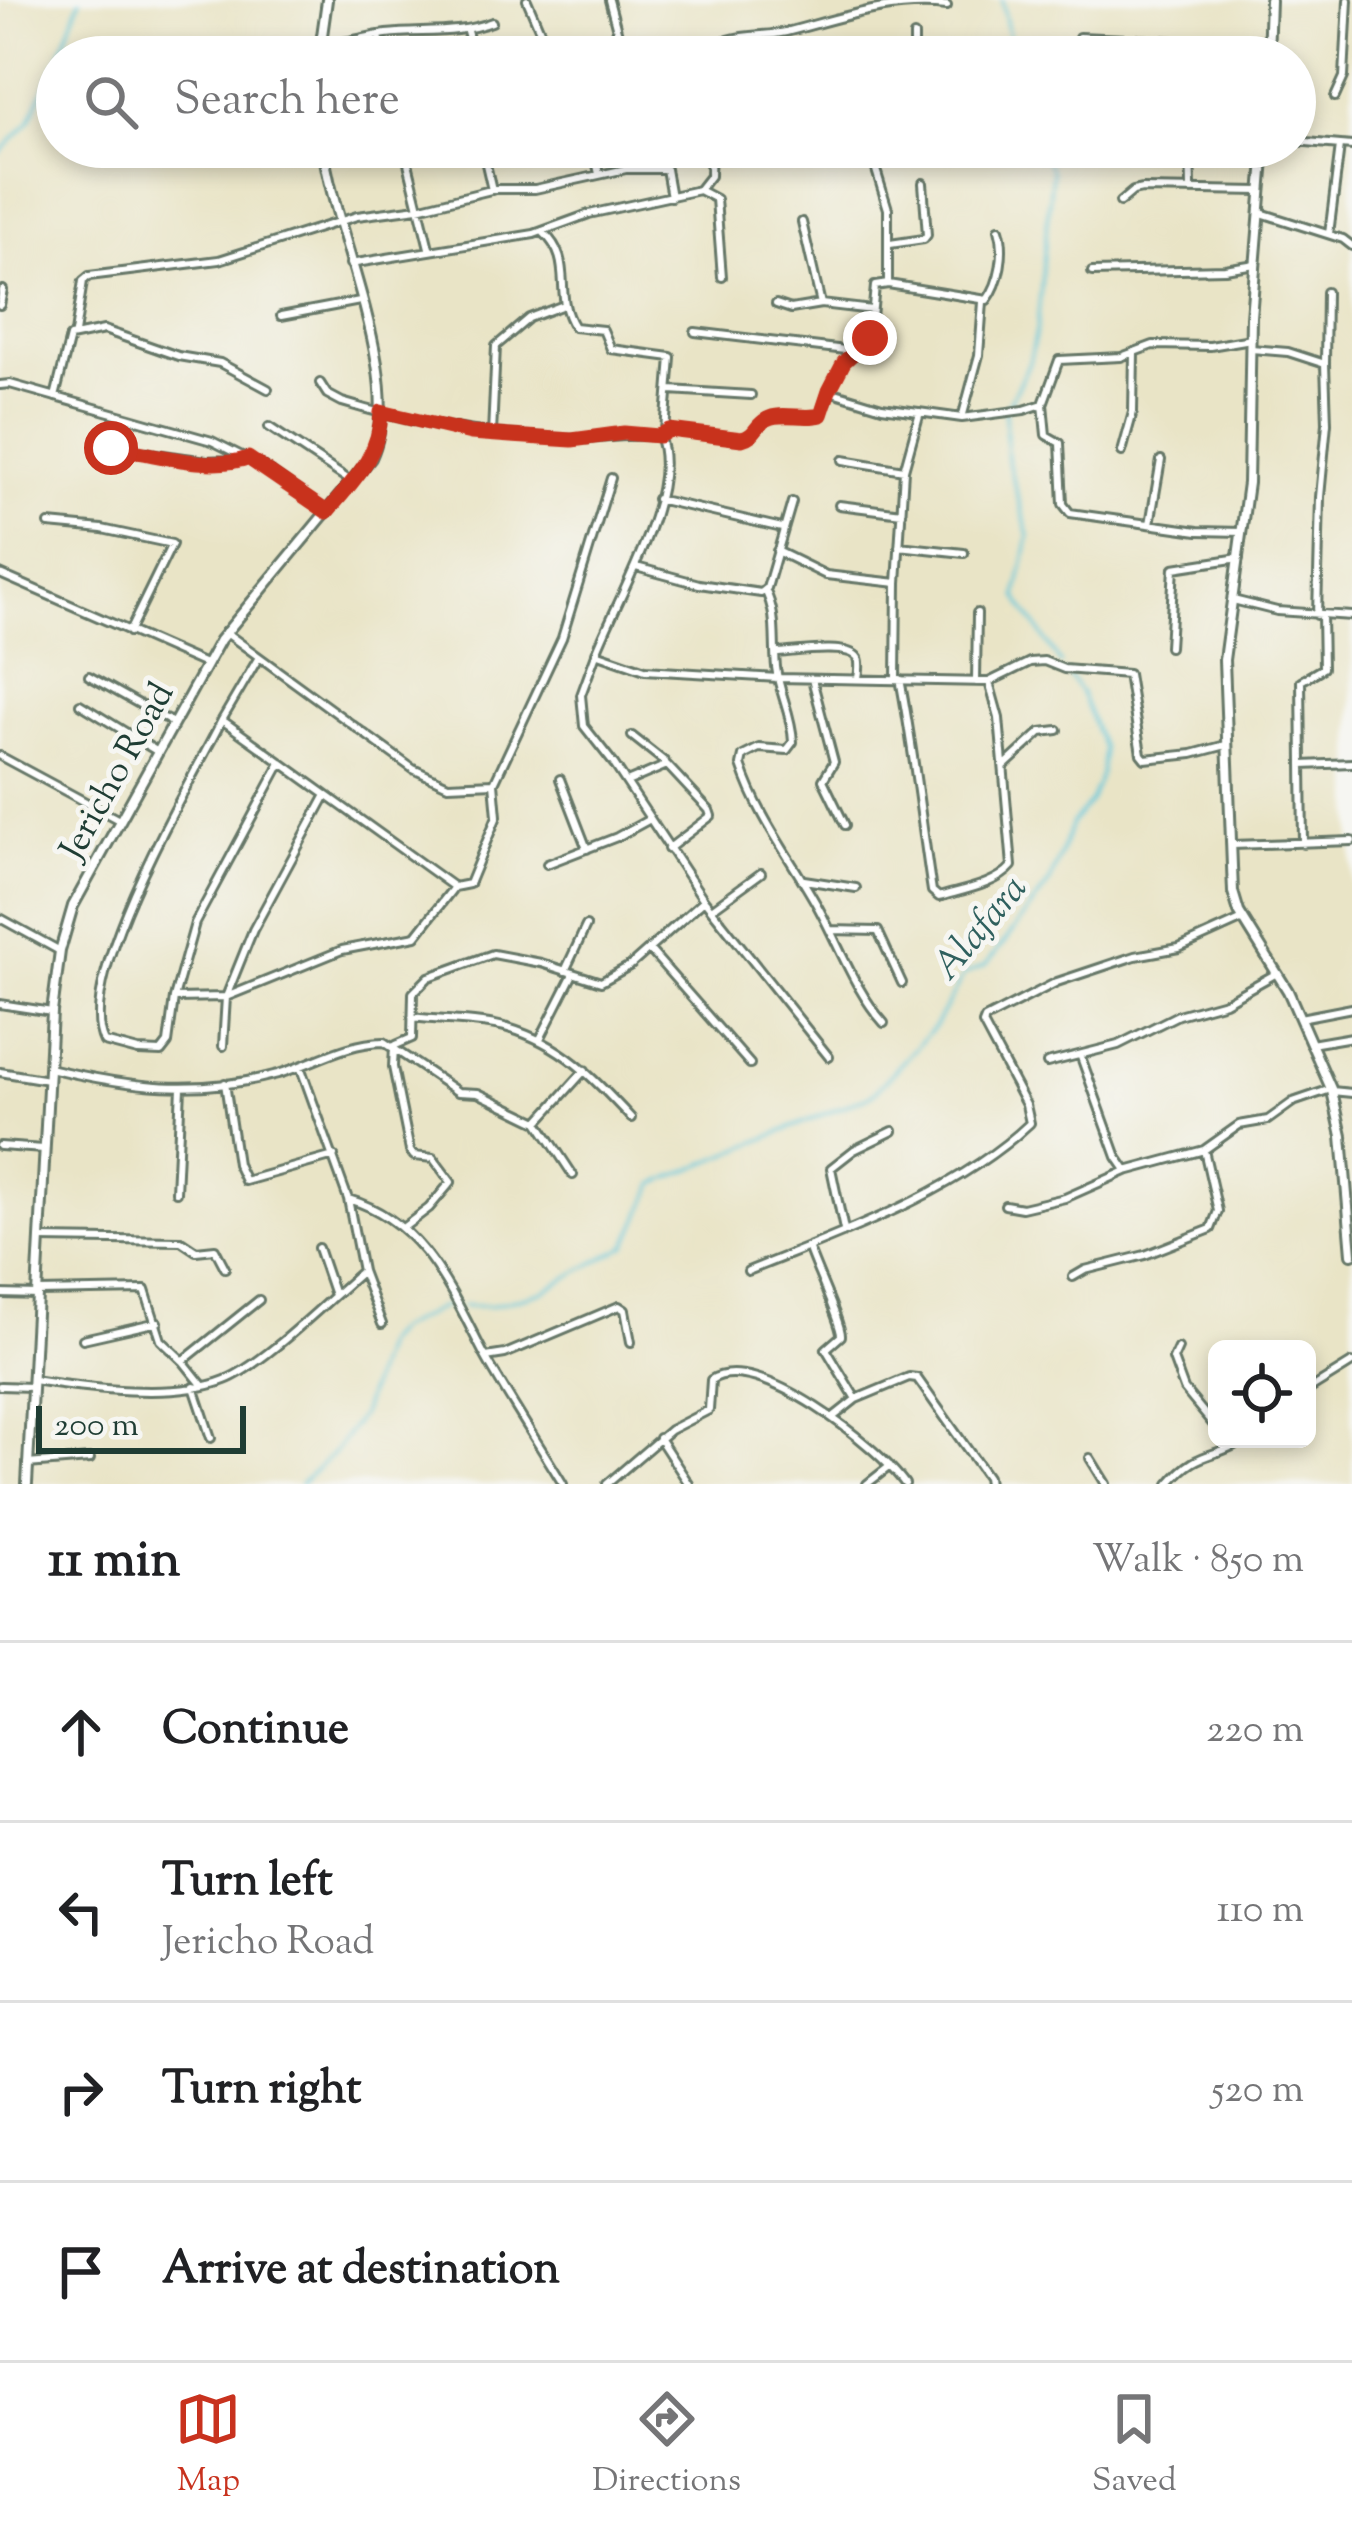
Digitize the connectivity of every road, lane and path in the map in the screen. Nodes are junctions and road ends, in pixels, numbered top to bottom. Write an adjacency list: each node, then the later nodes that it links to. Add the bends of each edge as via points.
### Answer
1 (327, 0): 11 (street)
2 (526, 0): 14 (street)
3 (609, 0): 9 (street)
4 (1270, 0): 16 (street)
5 (1348, 0): 17 (street, via 1344,77)
6 (946, 5): 15 (street, via 853,12)
7 (491, 22): 8 (street)
8 (467, 31): 10 (street); 13 (street)
9 (618, 34)
10 (379, 35): 12 (street)
11 (320, 36)
12 (375, 36)
13 (468, 36)
14 (542, 36)
15 (759, 36)
16 (1268, 36)
17 (1335, 97)
18 (1316, 143): 19 (street)
19 (1340, 146): 20 (street); 45 (street)
20 (1352, 146)
21 (327, 168): 41 (street, Jericho Road)
22 (409, 168): 39 (street)
23 (486, 168): 34 (street)
24 (597, 168): 31 (street)
25 (652, 168): 31 (street)
26 (664, 168): 37 (street)
27 (710, 168): 35 (street)
28 (877, 168): 46 (street)
29 (1191, 168): 33 (street)
30 (1264, 168): 36 (street)
31 (598, 174): 34 (street)
32 (923, 183): 46 (street, via 926,237)
33 (1191, 188): 36 (street); 38 (street, via 1136,190)
34 (491, 190): 39 (street)
35 (700, 190): 37 (street); 52 (street, via 716,199)
36 (1262, 190): 40 (street)
37 (671, 197): 44 (street)
38 (1120, 202)
39 (418, 208): 41 (street); 48 (street)
40 (1261, 213): 45 (street); 50 (street)
41 (338, 221): 49 (street, Jericho Road); 65 (street, via 219,260 89,276)
42 (802, 222): 59 (street)
43 (999, 229): 57 (street, via 1003,250)
44 (543, 232): 48 (street); 61 (street, via 560,257)
45 (1329, 234): 47 (street)
46 (890, 244): 53 (street)
47 (1352, 246)
48 (429, 250): 49 (street)
49 (350, 264): 56 (street, Jericho Road)
50 (1255, 264): 51 (street); 66 (street)
51 (1092, 272)
52 (722, 277)
53 (888, 284): 57 (street); 62 (street, via 875,286)
54 (3, 290): 60 (street)
55 (1326, 292): 69 (street)
56 (360, 301): 63 (street); 78 (street, Jericho Road)
57 (983, 302): 80 (street)
58 (776, 304): 59 (street)
59 (821, 304): 62 (street)
60 (0, 305)
61 (561, 306): 73 (street, via 575,328 604,331 609,348 670,356); 82 (street, via 529,318 496,346)
62 (872, 310): 67 (street, via 870,338)
63 (281, 316)
64 (695, 332): 67 (street)
65 (75, 333): 72 (street, via 111,332 220,363); 76 (street, via 65,344)
66 (1251, 344): 68 (street); 69 (street); 100 (street)
67 (858, 352): 74 (street)
68 (1134, 352): 77 (street, via 1059,360); 85 (street, via 1133,412)
69 (1325, 364): 111 (street)
70 (320, 383): 78 (street, via 342,402)
71 (0, 385): 76 (street)
72 (268, 389)
73 (670, 390): 75 (street); 83 (street)
74 (829, 391): 79 (street); 83 (street, via 821,415 773,416 748,438)
75 (751, 395)
76 (55, 397): 86 (street)
77 (1043, 404): 80 (street); 98 (street, via 1046,435 1061,450 1066,509)
78 (381, 412): 82 (street); 91 (street, Jericho Road, via 377,445)
79 (920, 412): 80 (street); 89 (street)
80 (962, 418)
81 (269, 427): 91 (street)
82 (492, 434): 83 (street)
83 (662, 434): 92 (street)
84 (111, 448): 86 (street, via 228,463)
85 (1122, 452)
86 (248, 458): 95 (street)
87 (843, 460): 89 (street)
88 (1161, 460): 98 (street)
89 (904, 470): 96 (street)
90 (611, 478): 142 (street, via 562,638)
91 (352, 482): 95 (street, Jericho Road)
92 (658, 499): 99 (street); 105 (street)
93 (792, 502): 99 (street)
94 (839, 505): 96 (street)
95 (327, 512): 114 (street, Jericho Road)
96 (902, 513): 101 (street)
97 (49, 524): 113 (street, via 171,543)
98 (1150, 524): 100 (street)
99 (784, 528): 102 (street)
100 (1242, 532): 104 (street)
101 (899, 546): 103 (street); 107 (street)
102 (777, 551): 107 (street, via 826,575); 108 (street)
103 (964, 554)
104 (1238, 558): 109 (street); 115 (street, via 1174,568)
105 (636, 567): 108 (street); 116 (street)
106 (0, 574): 113 (street)
107 (897, 583): 124 (street)
108 (765, 590): 117 (street)
109 (1233, 600): 111 (street); 132 (street, via 1223,683)
110 (977, 613): 125 (street)
111 (1320, 615): 112 (street); 138 (street, via 1323,668 1301,681)
112 (1352, 616)
113 (129, 632): 119 (street)
114 (225, 632): 118 (street); 119 (street, Jericho Road)
115 (1168, 647)
116 (596, 652): 122 (street, via 645,670); 141 (street, via 583,683 582,719)
117 (776, 653): 122 (street); 123 (street, via 854,652)
118 (259, 657): 128 (street); 142 (street, via 413,770 448,785)
119 (205, 664): 129 (street, Jericho Road)
120 (89, 676): 129 (street)
121 (812, 677): 122 (street); 123 (street); 146 (street, via 834,762 824,780)
122 (778, 678): 154 (street, via 791,746 753,750 741,765)
123 (859, 678): 124 (street)
124 (898, 679): 125 (street); 139 (street, via 936,897 1010,871)
125 (976, 682): 126 (street)
126 (989, 682): 132 (street, via 1037,661 1128,674 1145,759); 139 (street)
127 (80, 704): 133 (street)
128 (222, 720): 135 (street); 168 (street, via 120,923 101,993 104,1042 161,1052)
129 (173, 723): 133 (street, Jericho Road)
130 (1058, 730): 139 (street, via 1041,732)
131 (632, 736): 137 (street)
132 (1229, 744): 149 (street)
133 (158, 752): 145 (street, Jericho Road)
134 (0, 756): 145 (street)
135 (281, 763): 143 (street); 168 (street, via 195,923)
136 (1352, 763): 138 (street)
137 (668, 765): 141 (street); 151 (street, via 711,813)
138 (1302, 765): 148 (street)
139 (1004, 766)
140 (560, 779): 150 (street)
141 (626, 782): 144 (street)
142 (494, 783): 155 (street, via 497,816 469,884)
143 (326, 795): 155 (street); 169 (street)
144 (650, 819): 150 (street); 151 (street)
145 (119, 820): 164 (street, Jericho Road, via 73,906)
146 (844, 825)
147 (1352, 841): 148 (street)
148 (1303, 844): 149 (street)
149 (1232, 845): 160 (street, via 1233,892)
150 (587, 849): 152 (street)
151 (668, 849): 157 (street)
152 (548, 864)
153 (761, 873): 158 (street)
154 (800, 880): 156 (street); 162 (street)
155 (454, 887): 169 (street, via 416,936 342,950)
156 (856, 888)
157 (704, 901): 158 (street); 163 (street)
158 (712, 908): 181 (street)
159 (0, 918): 164 (street)
160 (1244, 920): 166 (street); 207 (street, via 1179,948 1057,982 985,1019 1030,1124 962,1174)
161 (586, 926): 165 (street)
162 (830, 930): 167 (street, via 878,931); 175 (street)
163 (649, 950): 165 (street, via 601,982); 184 (street)
164 (60, 951): 172 (street, Jericho Road)
165 (569, 972): 173 (street, via 485,955 422,982); 177 (street)
166 (1277, 973): 174 (street); 182 (street, via 1226,1002)
167 (902, 983)
168 (174, 998): 169 (street)
169 (226, 998): 179 (street)
170 (0, 1004): 172 (street)
171 (1352, 1008): 174 (street)
172 (52, 1012): 186 (street, Jericho Road)
173 (412, 1017): 177 (street, via 506,1027); 180 (street, via 412,1038)
174 (1300, 1018): 178 (street)
175 (884, 1022)
176 (1352, 1036): 178 (street)
177 (540, 1039): 187 (street)
178 (1311, 1044): 192 (street)
179 (223, 1046)
180 (394, 1046): 185 (street, via 358,1044); 195 (street, via 458,1092 478,1093); 206 (street, via 410,1151 433,1158 451,1182)
181 (830, 1057)
182 (1081, 1057): 183 (street); 201 (street)
183 (1047, 1063)
184 (750, 1064)
185 (300, 1066): 190 (street); 200 (street)
186 (49, 1068): 189 (street, Jericho Road); 191 (street)
187 (585, 1070): 194 (street); 195 (street)
188 (0, 1072): 189 (street)
189 (48, 1080): 198 (street, Jericho Road)
190 (224, 1084): 191 (street); 200 (street, via 245,1181)
191 (181, 1088): 203 (street)
192 (1332, 1090): 193 (street); 199 (street, via 1239,1125); 211 (street)
193 (1352, 1093)
194 (631, 1118)
195 (538, 1122): 202 (street)
196 (893, 1131): 207 (street, via 832,1164)
197 (0, 1146): 198 (street)
198 (44, 1149): 208 (street, Jericho Road)
199 (1204, 1150): 201 (street); 215 (street, via 1218,1211 1211,1228)
200 (334, 1156): 204 (street)
201 (1126, 1171): 205 (street, via 1065,1198)
202 (573, 1175)
203 (176, 1192)
204 (348, 1198): 206 (street); 214 (street)
205 (1005, 1205)
206 (404, 1228): 225 (street, via 440,1269)
207 (844, 1230): 210 (street)
208 (40, 1239): 212 (street, via 181,1241 196,1251 215,1249); 217 (street, Jericho Road)
209 (318, 1248): 218 (street)
210 (809, 1249): 213 (street); 232 (street, via 843,1331 826,1349)
211 (1352, 1254)
212 (225, 1268)
213 (748, 1270)
214 (362, 1271): 218 (street); 221 (street)
215 (1073, 1277)
216 (0, 1294): 217 (street)
217 (38, 1294): 220 (street, via 143,1288); 228 (street, Jericho Road)
218 (334, 1295): 231 (street, via 243,1370)
219 (259, 1300): 226 (street)
220 (158, 1322): 222 (street); 226 (street, via 161,1340)
221 (382, 1324)
222 (82, 1339)
223 (632, 1342): 225 (street, via 619,1306)
224 (1178, 1348): 234 (street, via 1173,1359 1184,1389)
225 (486, 1357): 244 (street)
226 (184, 1361): 231 (street)
227 (1352, 1363): 229 (street)
228 (32, 1383): 230 (street); 231 (street); 240 (street, Jericho Road)
229 (1316, 1385)
230 (0, 1386)
231 (199, 1386): 235 (street)
232 (856, 1399): 233 (street); 250 (street, via 917,1378)
233 (832, 1418): 236 (street, via 760,1380 717,1375 710,1411); 241 (street)
234 (1208, 1418)
235 (212, 1438)
236 (659, 1438): 242 (street); 247 (street)
237 (1229, 1448): 252 (street, via 1202,1455)
238 (1090, 1458): 251 (street)
239 (90, 1460): 240 (street)
240 (27, 1463): 243 (street, Jericho Road)
241 (890, 1466): 248 (street); 249 (street)
242 (621, 1472): 245 (street); 246 (street)
243 (26, 1484)
244 (562, 1484)
245 (607, 1484)
246 (626, 1484)
247 (689, 1484)
248 (866, 1484)
249 (905, 1484)
250 (988, 1484)
251 (1106, 1484)
252 (1169, 1484)

